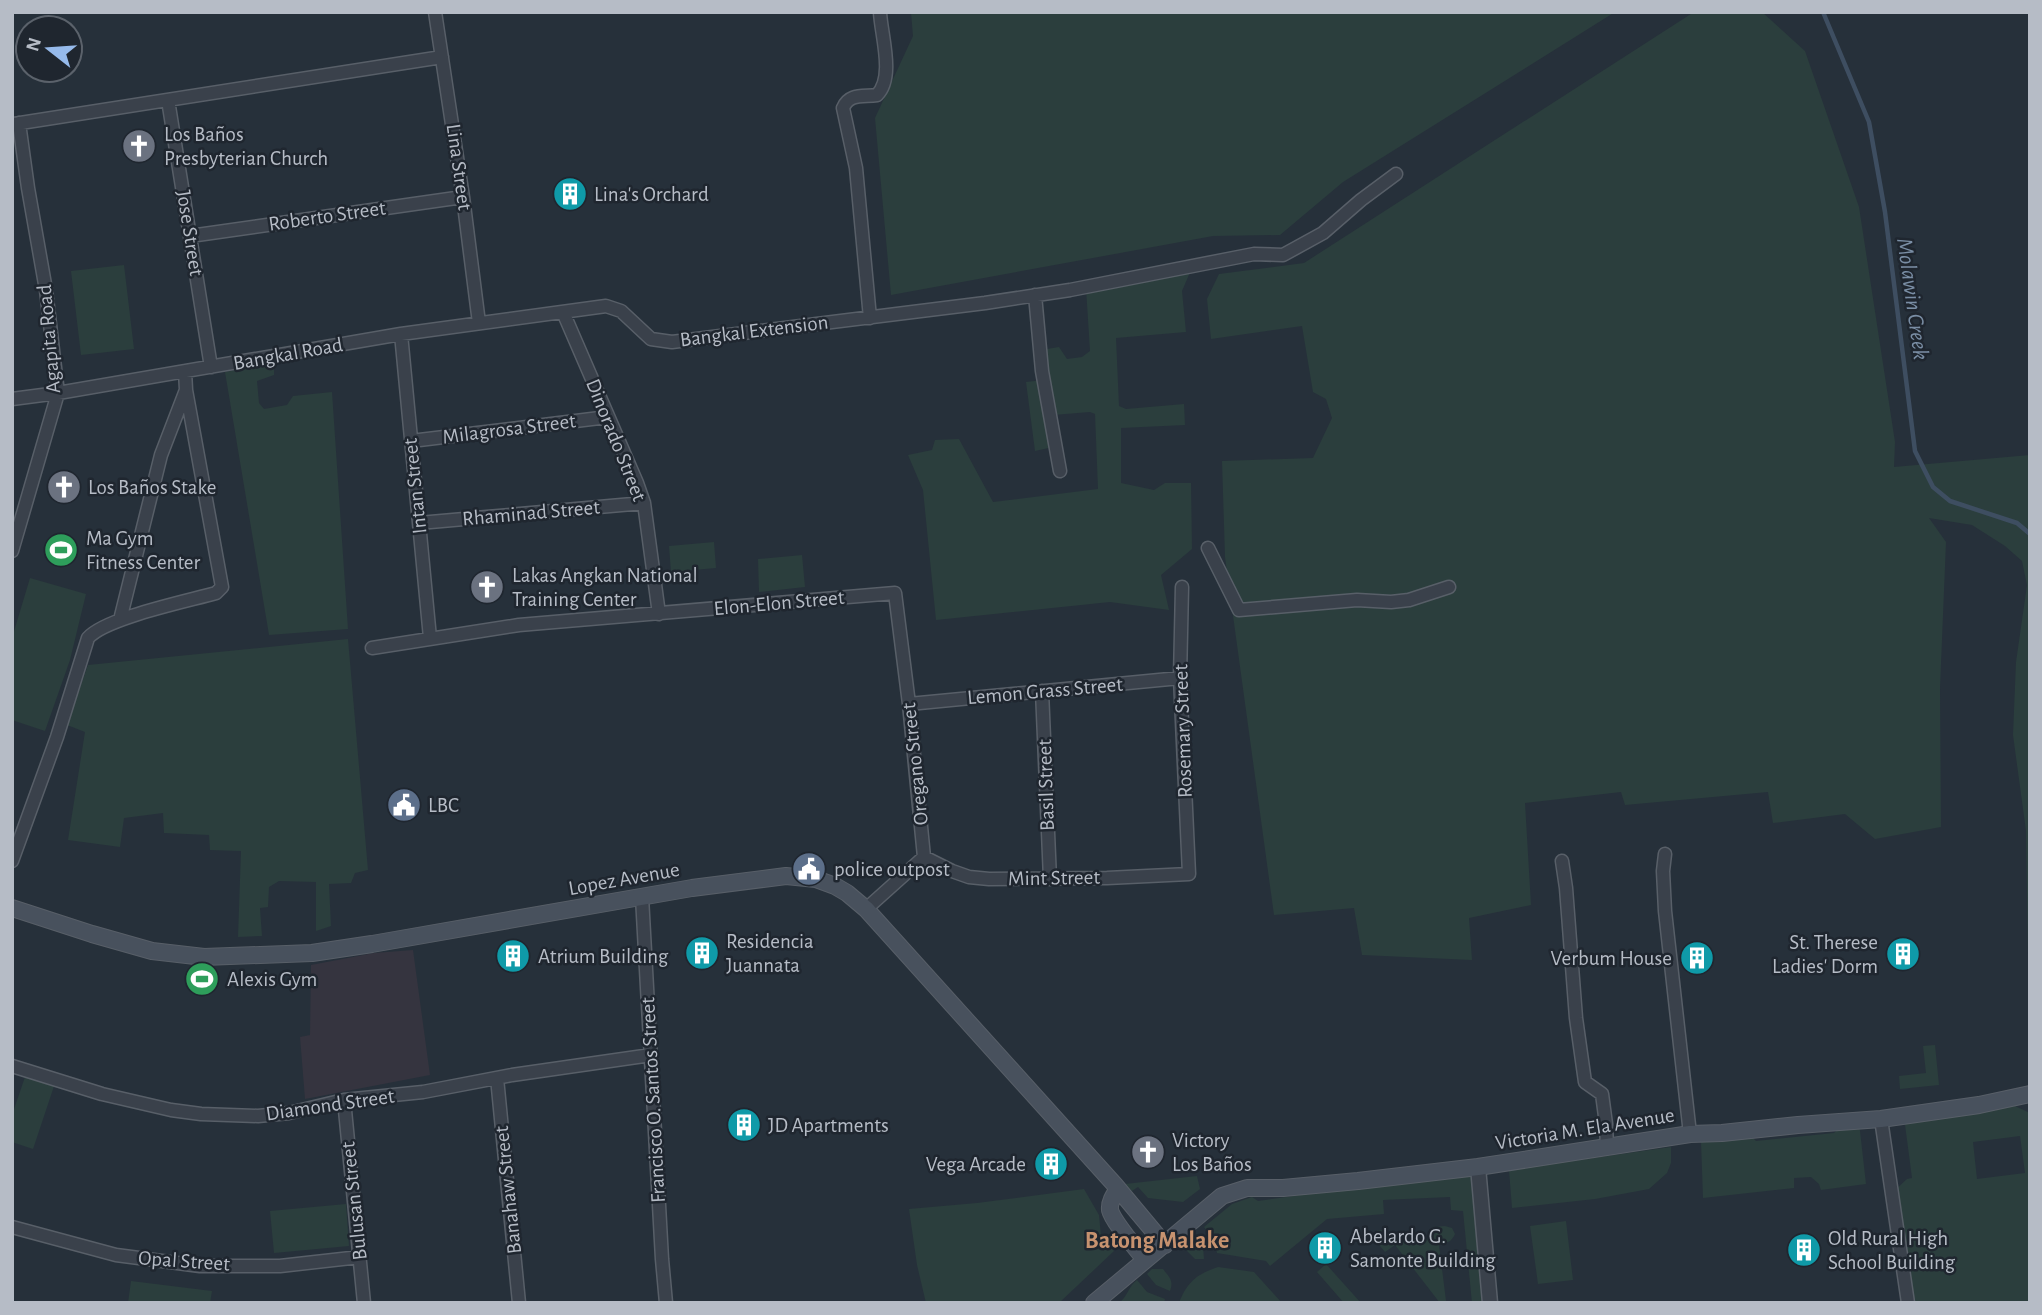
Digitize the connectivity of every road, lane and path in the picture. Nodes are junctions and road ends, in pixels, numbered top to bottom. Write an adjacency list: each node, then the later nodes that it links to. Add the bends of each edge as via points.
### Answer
1 (435, 12): 3 (street, Lina Street)
2 (880, 12): 11 (street, via 886,65 882,90 852,97 843,108 856,168)
3 (442, 57): 4 (street); 7 (street, Lina Street)
4 (169, 100): 5 (street); 8 (street, Jose Street)
5 (16, 124): 17 (street, Agapita Road, via 46,290)
6 (1396, 174): 9 (street, Bangkal Extension, via 1323,233 1283,255 1254,254)
7 (463, 197): 8 (street, Roberto Street); 12 (street, Lina Street)
8 (190, 236): 14 (street, Jose Street)
9 (1035, 295): 11 (street, Bangkal Extension); 21 (street, via 1042,371)
10 (564, 312): 11 (street, Bangkal Extension, via 606,306 621,311 651,339 672,342); 12 (street, Bangkal Road); 19 (street, Dinorado Street)
11 (870, 318)
12 (479, 323): 13 (street, Bangkal Road)
13 (401, 334): 14 (street, Bangkal Road); 20 (street, Intan Street)
14 (211, 367): 15 (street, Bangkal Road)
15 (185, 371): 16 (street); 17 (street, Bangkal Road)
16 (186, 390): 30 (street, via 162,455); 30 (street, via 222,587 216,593)
17 (58, 393): 18 (street, Bangkal Road); 25 (street, Agapita Road)
18 (12, 399)
19 (608, 417): 20 (street, Milagrosa Street); 22 (street, Dinorado Street)
20 (411, 441): 23 (street, Intan Street)
21 (1060, 471)
22 (643, 503): 23 (street, Rhaminad Street); 29 (street, Dinorado Street)
23 (419, 523): 31 (street, Intan Street)
24 (1208, 548): 27 (street, via 1239,610 1357,600 1391,602)
25 (12, 551)
26 (1182, 587): 33 (street, Rosemary Street)
27 (1449, 587)
28 (895, 593): 29 (street, Elon-Elon Street); 35 (street, Oregano Street)
29 (659, 614): 31 (street, Elon-Elon Street, via 519,625)
30 (120, 620): 38 (street, via 88,638)
31 (430, 638): 32 (street, Elon-Elon Street)
32 (372, 648)
33 (1180, 678): 34 (street, Lemon Grass Street); 40 (street, Rosemary Street)
34 (1042, 691): 35 (street, Lemon Grass Street); 41 (street, Basil Street)
35 (909, 704): 37 (street, Oregano Street)
36 (1665, 854): 51 (street, via 1665,911)
37 (925, 857): 41 (street, Mint Street, via 969,877); 44 (street)
38 (12, 861)
39 (1562, 862): 52 (street, via 1585,1082 1602,1094)
40 (1189, 874): 41 (street, Mint Street)
41 (1050, 879)
42 (642, 897): 43 (main road, Lopez Avenue, via 312,953 204,957 152,951); 44 (main road, Lopez Avenue, via 786,876 835,886); 45 (street, Francisco O. Santos Street)
43 (12, 908)
44 (866, 909): 54 (main road, Lopez Avenue)
45 (651, 1055): 47 (street, Diamond Street); 61 (street, Francisco O. Santos Street)
46 (12, 1066): 49 (street, Diamond Street, via 132,1102 201,1114 289,1113)
47 (497, 1078): 49 (street, Diamond Street); 60 (street, Banahaw Street)
48 (2030, 1094): 50 (main road, Victoria M. Ela Avenue)
49 (344, 1100): 57 (street, Bulusan Street)
50 (1881, 1119): 51 (main road, Victoria M. Ela Avenue); 64 (street)
51 (1690, 1134): 52 (main road, Victoria M. Ela Avenue)
52 (1607, 1147): 53 (main road, Victoria M. Ela Avenue)
53 (1478, 1167): 56 (main road, Victoria M. Ela Avenue, via 1247,1188 1222,1196); 63 (street)
54 (1118, 1189): 56 (main road, Lopez Avenue); 58 (main road, via 1110,1209)
55 (12, 1227): 57 (street, Opal Street, via 116,1255 200,1266 280,1266)
56 (1165, 1245): 58 (main road, Victoria M. Ela Avenue)
57 (360, 1257): 59 (street, Bulusan Street)
58 (1145, 1260): 62 (main road, Victoria M. Ela Avenue)
59 (364, 1303)
60 (519, 1303)
61 (666, 1303)
62 (1094, 1303)
63 (1490, 1303)
64 (1908, 1303)

